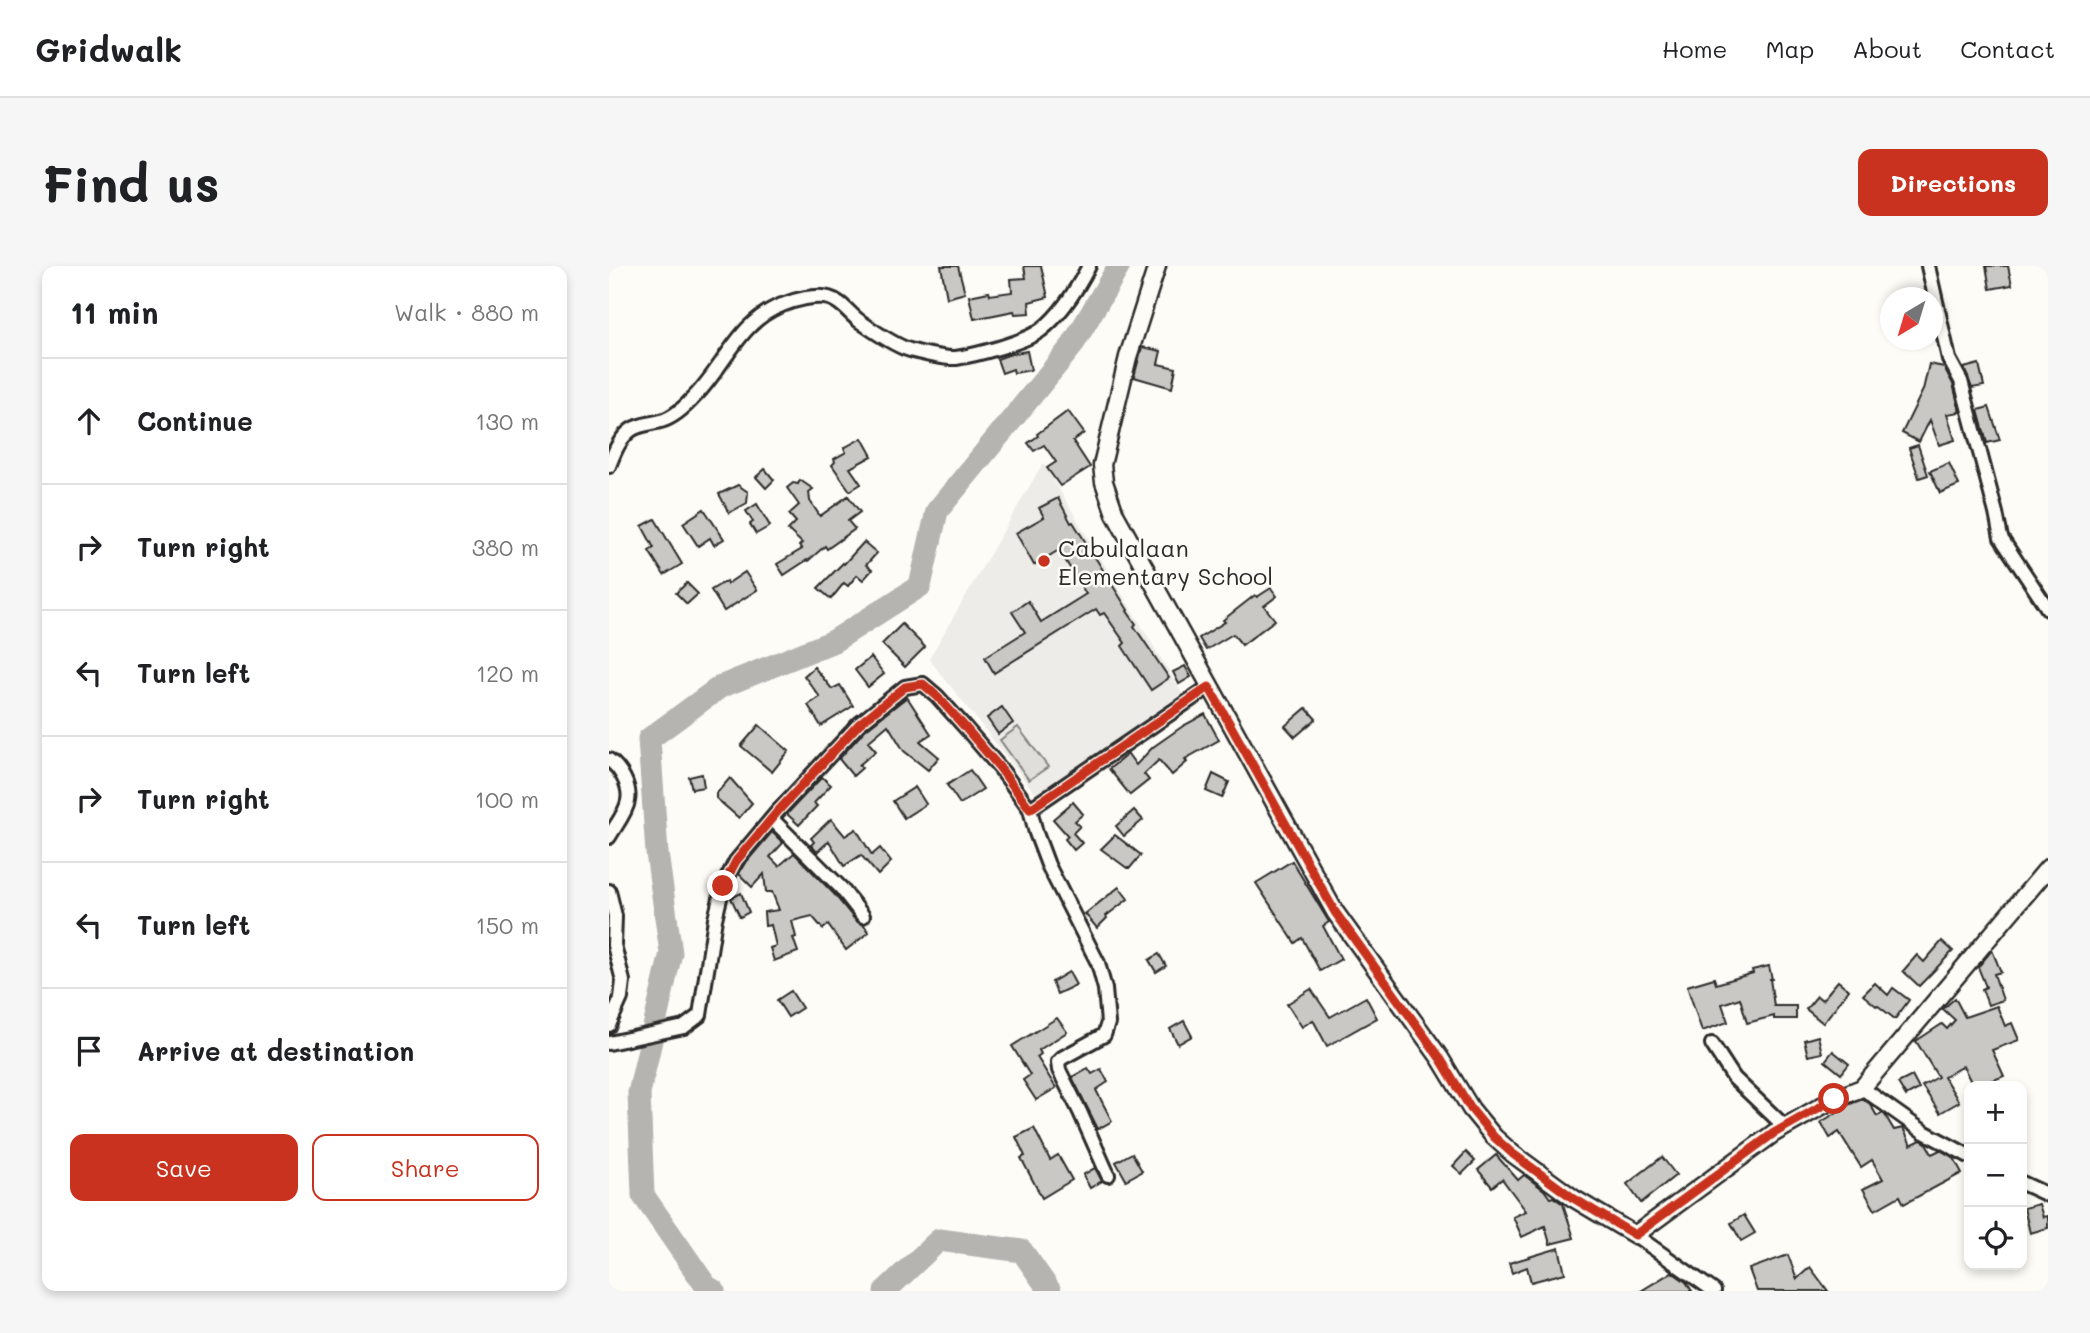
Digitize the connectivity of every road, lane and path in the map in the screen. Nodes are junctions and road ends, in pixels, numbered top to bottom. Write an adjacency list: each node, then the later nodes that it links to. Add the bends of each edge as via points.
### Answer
1 (1089, 266): 4 (street, via 1053,319 1033,336 954,358 905,348 828,297 781,305 750,326 680,411 664,421 632,429)
2 (1157, 266): 6 (street, via 1113,415 1102,465 1104,482 1115,514)
3 (1928, 266): 5 (street, via 1949,359 1961,381 2001,538)
4 (609, 466)
5 (2048, 609)
6 (1209, 687): 8 (street); 23 (street, via 1335,912 1471,1109 1513,1154)
7 (609, 760): 10 (street, via 625,779 629,796)
8 (1030, 809): 9 (street, via 1000,768 923,684 905,687 859,724); 20 (street, via 1048,865 1093,952 1105,989 1108,1023 1104,1035 1058,1062)
9 (772, 819): 13 (street); 15 (street, via 736,861 723,886 700,1015 684,1027)
10 (609, 837)
11 (2048, 868): 17 (street)
12 (609, 891): 14 (street, via 623,981)
13 (863, 916)
14 (609, 1024)
15 (613, 1043)
16 (1712, 1044): 18 (street, via 1734,1078)
17 (1861, 1088): 18 (street); 19 (street)
18 (1779, 1130): 23 (street)
19 (1964, 1153)
20 (1108, 1175)
21 (2027, 1185): 22 (street)
22 (2048, 1195)
23 (1635, 1235): 24 (street)
24 (1714, 1291)

